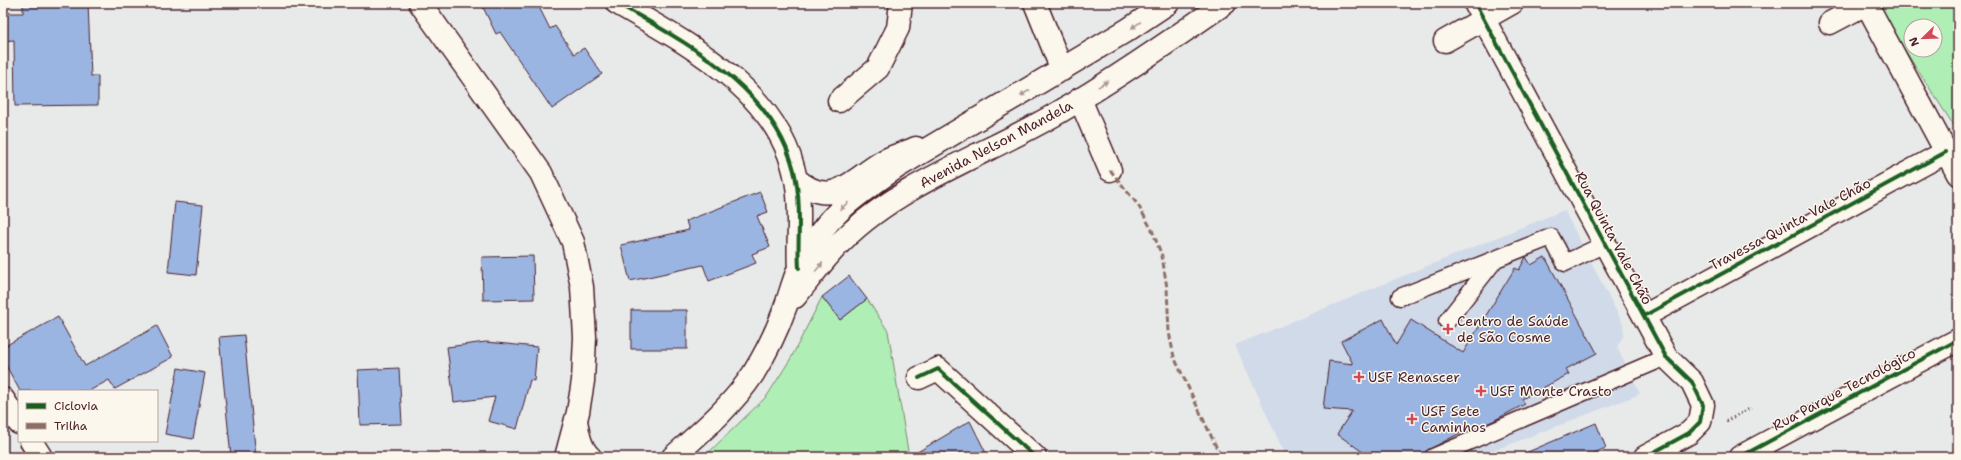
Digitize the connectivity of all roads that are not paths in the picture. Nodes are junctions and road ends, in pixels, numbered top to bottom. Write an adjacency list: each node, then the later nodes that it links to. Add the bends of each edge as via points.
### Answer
1 (420, 3): 31 (street, via 541,173 573,242 582,287 585,337 583,381)
2 (617, 3): 19 (street, via 683,41 737,82 765,113 784,141)
3 (901, 3): 14 (street, via 898,28 878,68)
4 (1034, 3): 12 (street)
5 (1168, 3): 12 (street, Avenida Nelson Mandela, one-way to 12)
6 (1225, 3): 13 (street, Avenida Nelson Mandela, one-way to 6)
7 (1512, 3): 9 (street)
8 (1866, 4): 10 (street); 16 (street)
9 (1479, 11): 11 (street); 20 (street, Rua Quinta Vale Chão)
10 (1830, 24)
11 (1445, 41)
12 (1062, 70): 15 (street, Avenida Nelson Mandela, one-way to 15)
13 (1080, 99): 17 (street); 24 (street, Avenida Nelson Mandela, one-way to 13, via 844,238 883,208 913,189 1018,135)
14 (839, 101)
15 (956, 131): 19 (street, via 883,162 832,194 815,192); 22 (street, Avenida Nelson Mandela, one-way to 22, via 862,190 833,215 817,236)
16 (1946, 152): 18 (street); 25 (street, Travessa Quinta Vale Chão)
17 (1110, 170)
18 (1958, 174)
19 (796, 179): 22 (street, via 799,204)
20 (1604, 244): 21 (lane, via 1565,263 1551,238); 25 (street, Rua Quinta Vale Chão)
21 (1495, 260): 23 (lane); 26 (lane)
22 (799, 268): 24 (street)
23 (1400, 297)
24 (785, 308): 37 (street, via 771,342 737,396 711,424)
25 (1644, 316): 28 (street, Rua Quinta Vale Chão)
26 (1447, 320)
27 (1958, 340): 41 (street, Rua Parque Tecnológico)
28 (1666, 357): 39 (lane); 40 (street, Rua Quinta Vale Chão, via 1692,382 1703,405 1700,422 1689,433)
29 (919, 378): 38 (street, via 938,369)
30 (3, 399): 32 (street)
31 (576, 420): 35 (street); 36 (street, via 579,438)
32 (18, 422)
33 (32, 442): 34 (street)
34 (41, 457)
35 (566, 457)
36 (590, 457)
37 (673, 457)
38 (1035, 457)
39 (1433, 457)
40 (1645, 457)
41 (1740, 457)

